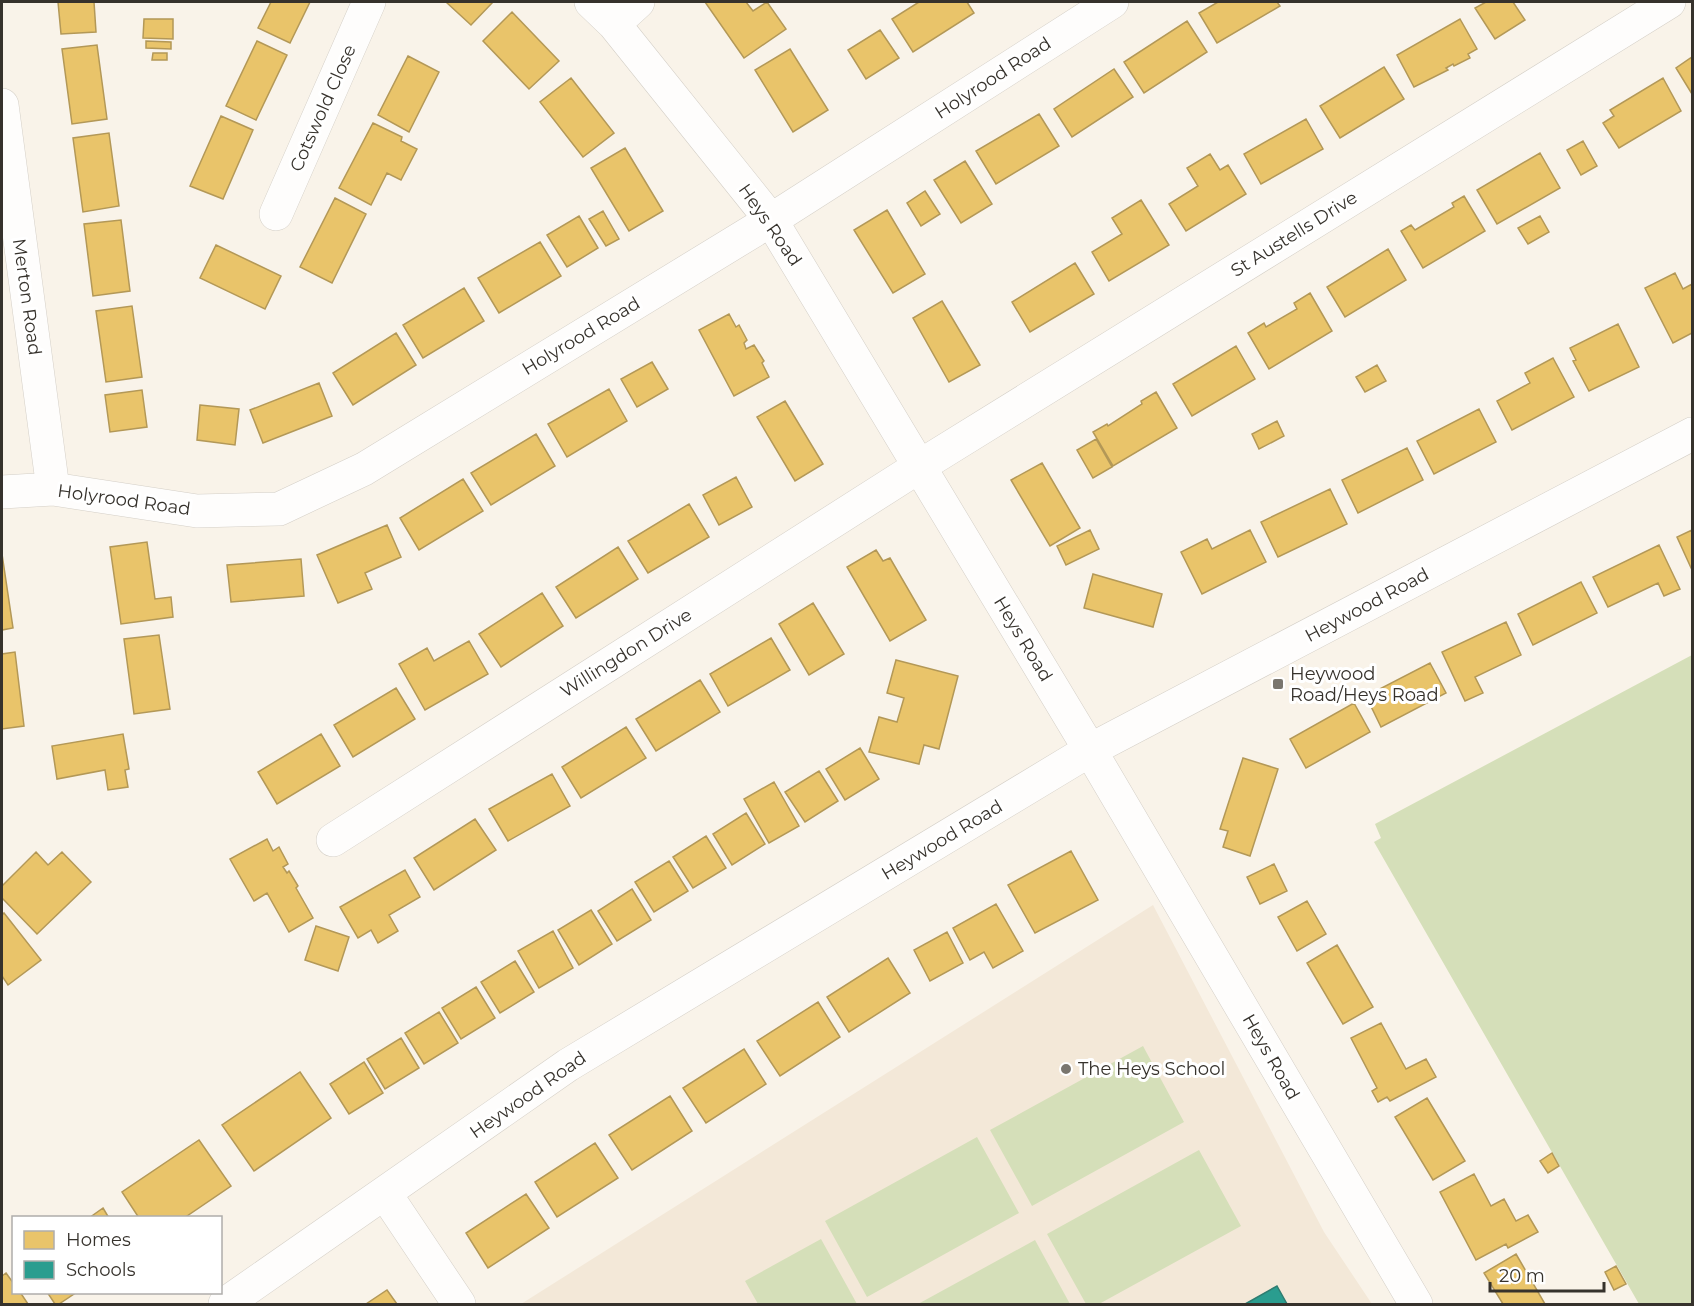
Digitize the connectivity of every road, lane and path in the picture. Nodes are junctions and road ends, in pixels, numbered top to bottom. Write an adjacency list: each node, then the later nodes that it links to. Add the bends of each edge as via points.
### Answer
1 (369, 2): 8 (street, Cotswold Close)
2 (591, 2): 6 (street, Heys Road)
3 (638, 2): 6 (street)
4 (1113, 2): 9 (street, Holyrood Road)
5 (1669, 2): 11 (street, St Austells Drive)
6 (614, 24): 9 (street, Heys Road)
7 (2, 105): 12 (street, Merton Road)
8 (276, 214)
9 (771, 220): 11 (street, Heys Road); 12 (street, Holyrood Road, via 364,469 279,509 197,511)
10 (1692, 434): 14 (street, Heywood Road)
11 (920, 466): 14 (street, Heys Road); 15 (street, Willingdon Drive)
12 (53, 489): 13 (street, Holyrood Road)
13 (2, 492)
14 (1090, 750): 16 (street, Heywood Road, via 568,1065); 19 (street, Heys Road)
15 (333, 840)
16 (386, 1195): 17 (street, Heywood Road); 18 (street)
17 (225, 1305)
18 (459, 1305)
19 (1416, 1305)

